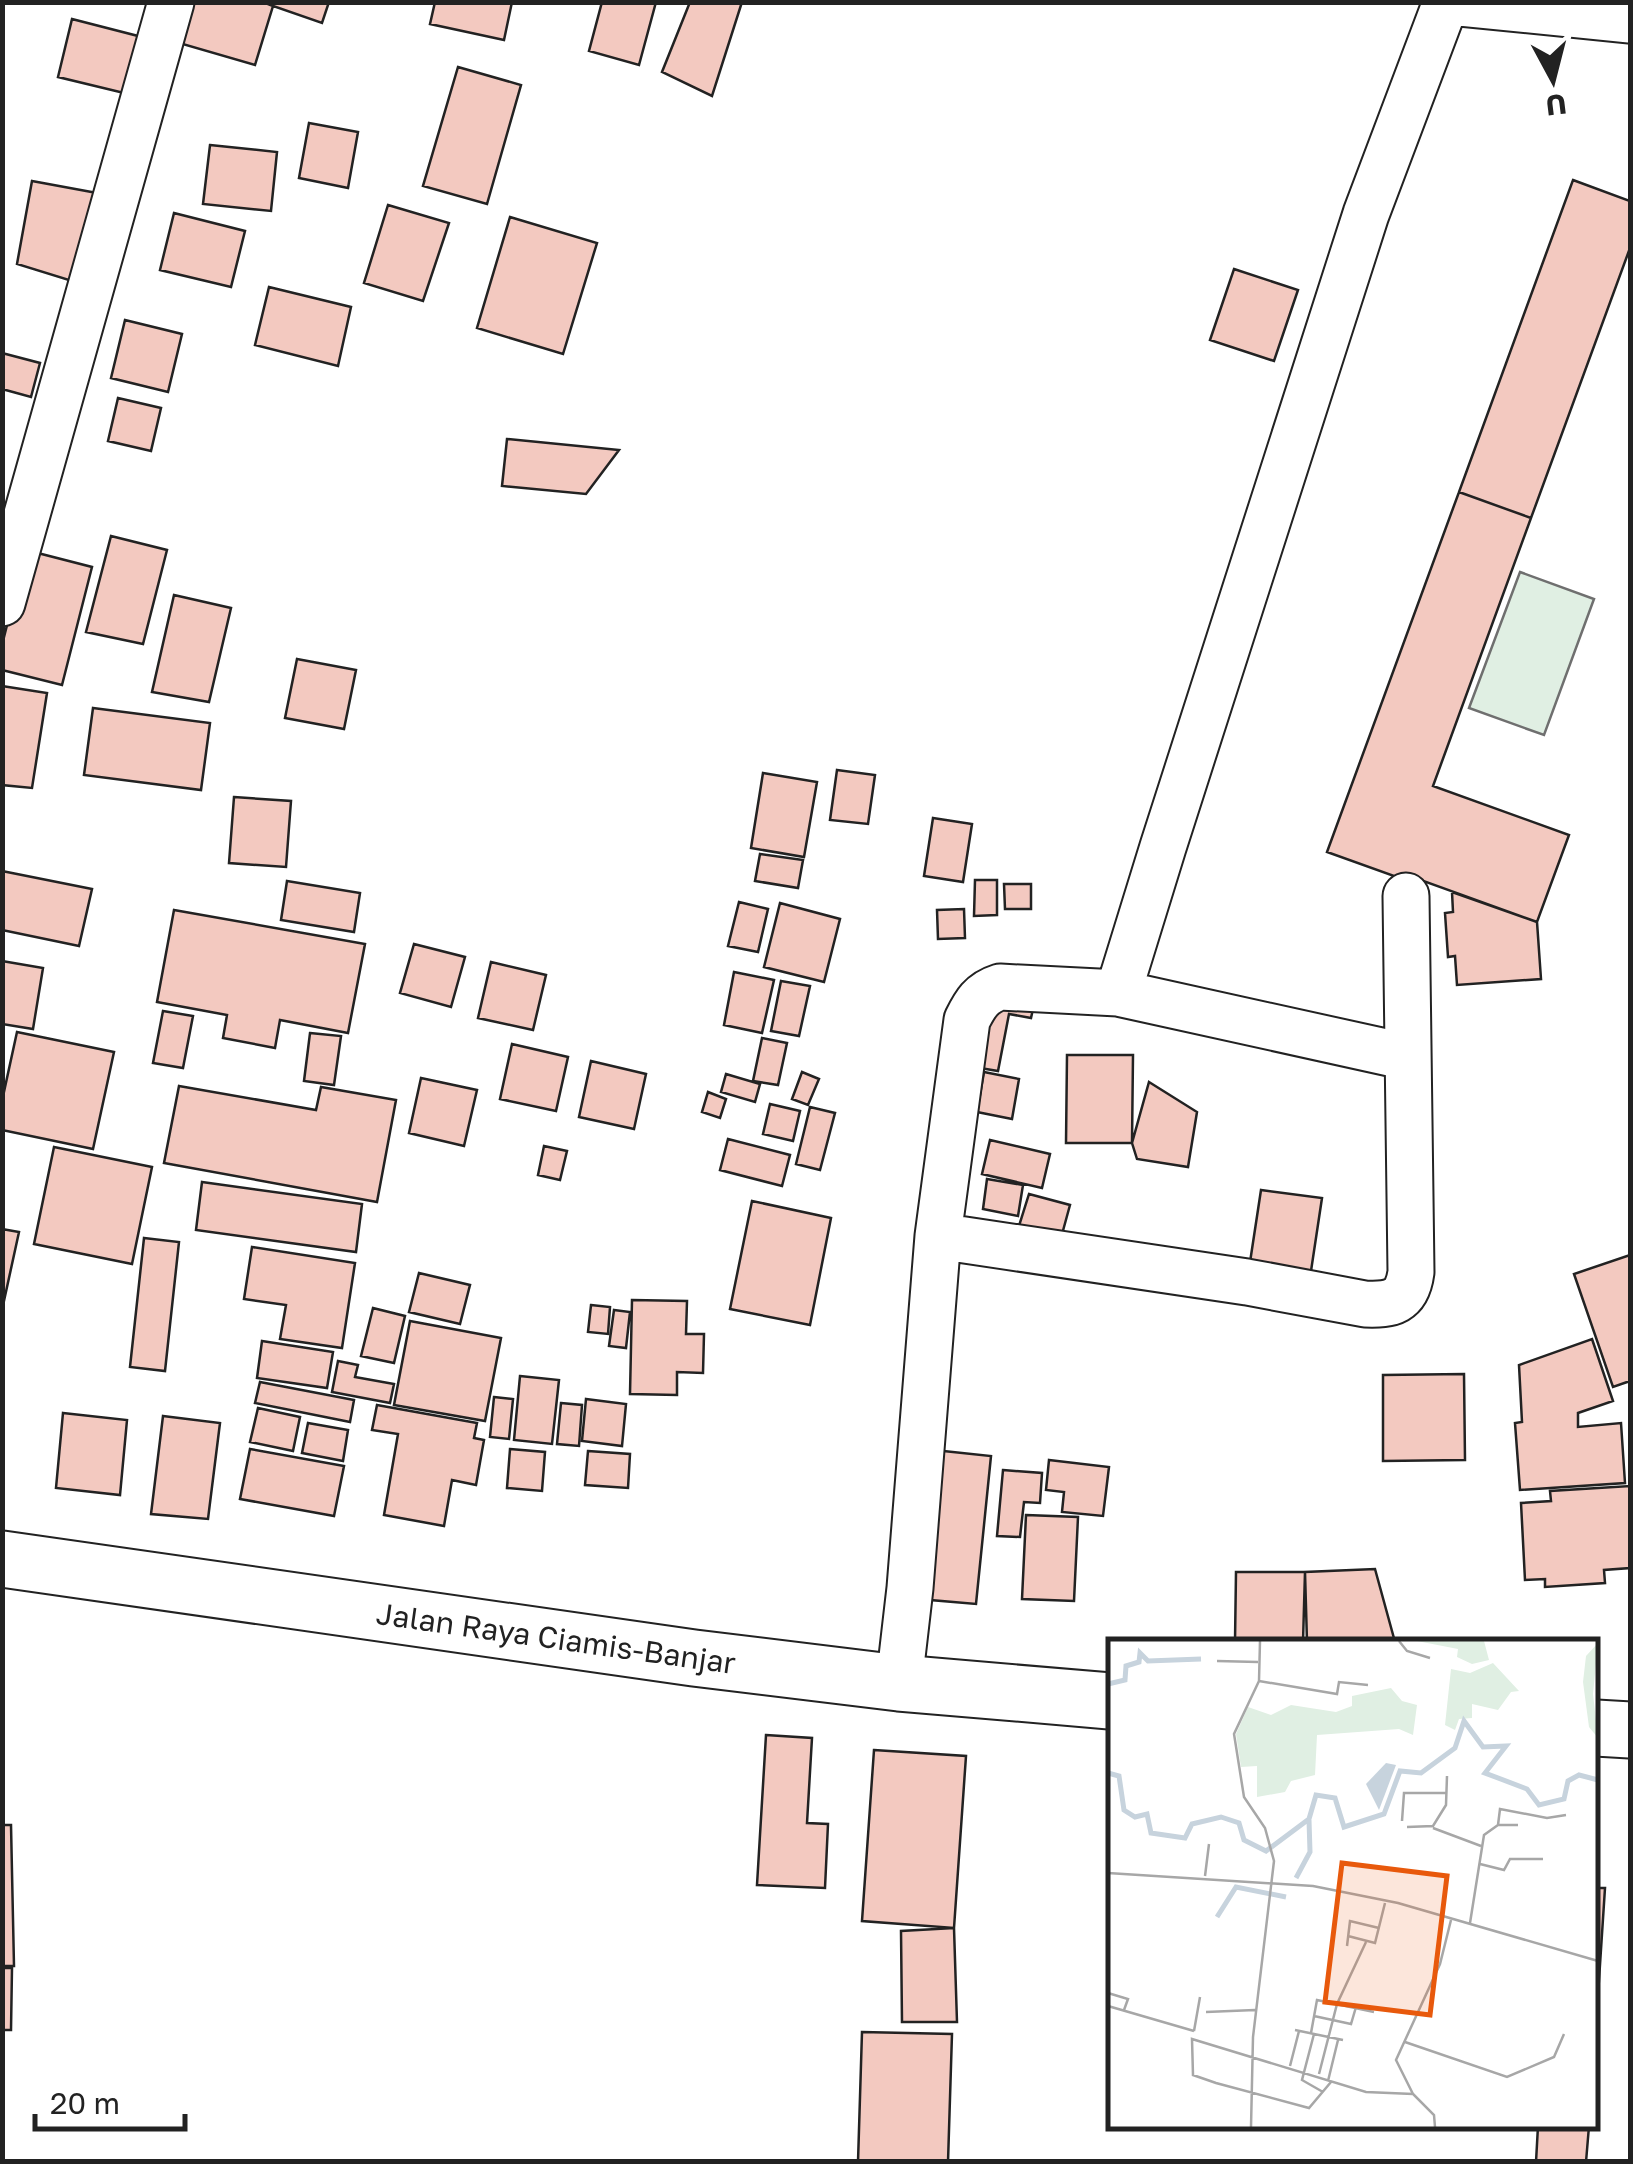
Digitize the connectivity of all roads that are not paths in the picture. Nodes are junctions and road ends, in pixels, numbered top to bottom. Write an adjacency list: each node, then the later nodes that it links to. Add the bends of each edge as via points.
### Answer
1 (171, 2): 4 (street)
2 (1448, 2): 3 (street); 6 (street, via 1366,214)
3 (1630, 20)
4 (2, 603)
5 (1406, 896): 7 (street)
6 (1118, 993): 7 (street); 8 (street, via 1000,988 977,1000 967,1020)
7 (1408, 1057): 8 (street, via 1411,1272 1406,1292 1395,1301 1365,1304)
8 (938, 1236): 10 (street)
9 (2, 1559): 10 (highway, Jalan Raya Ciamis-Banjar)
10 (899, 1683): 11 (highway, Jalan Raya Ciamis-Banjar)
11 (1108, 1701)
12 (1598, 1728): 13 (highway)
13 (1630, 1730)

